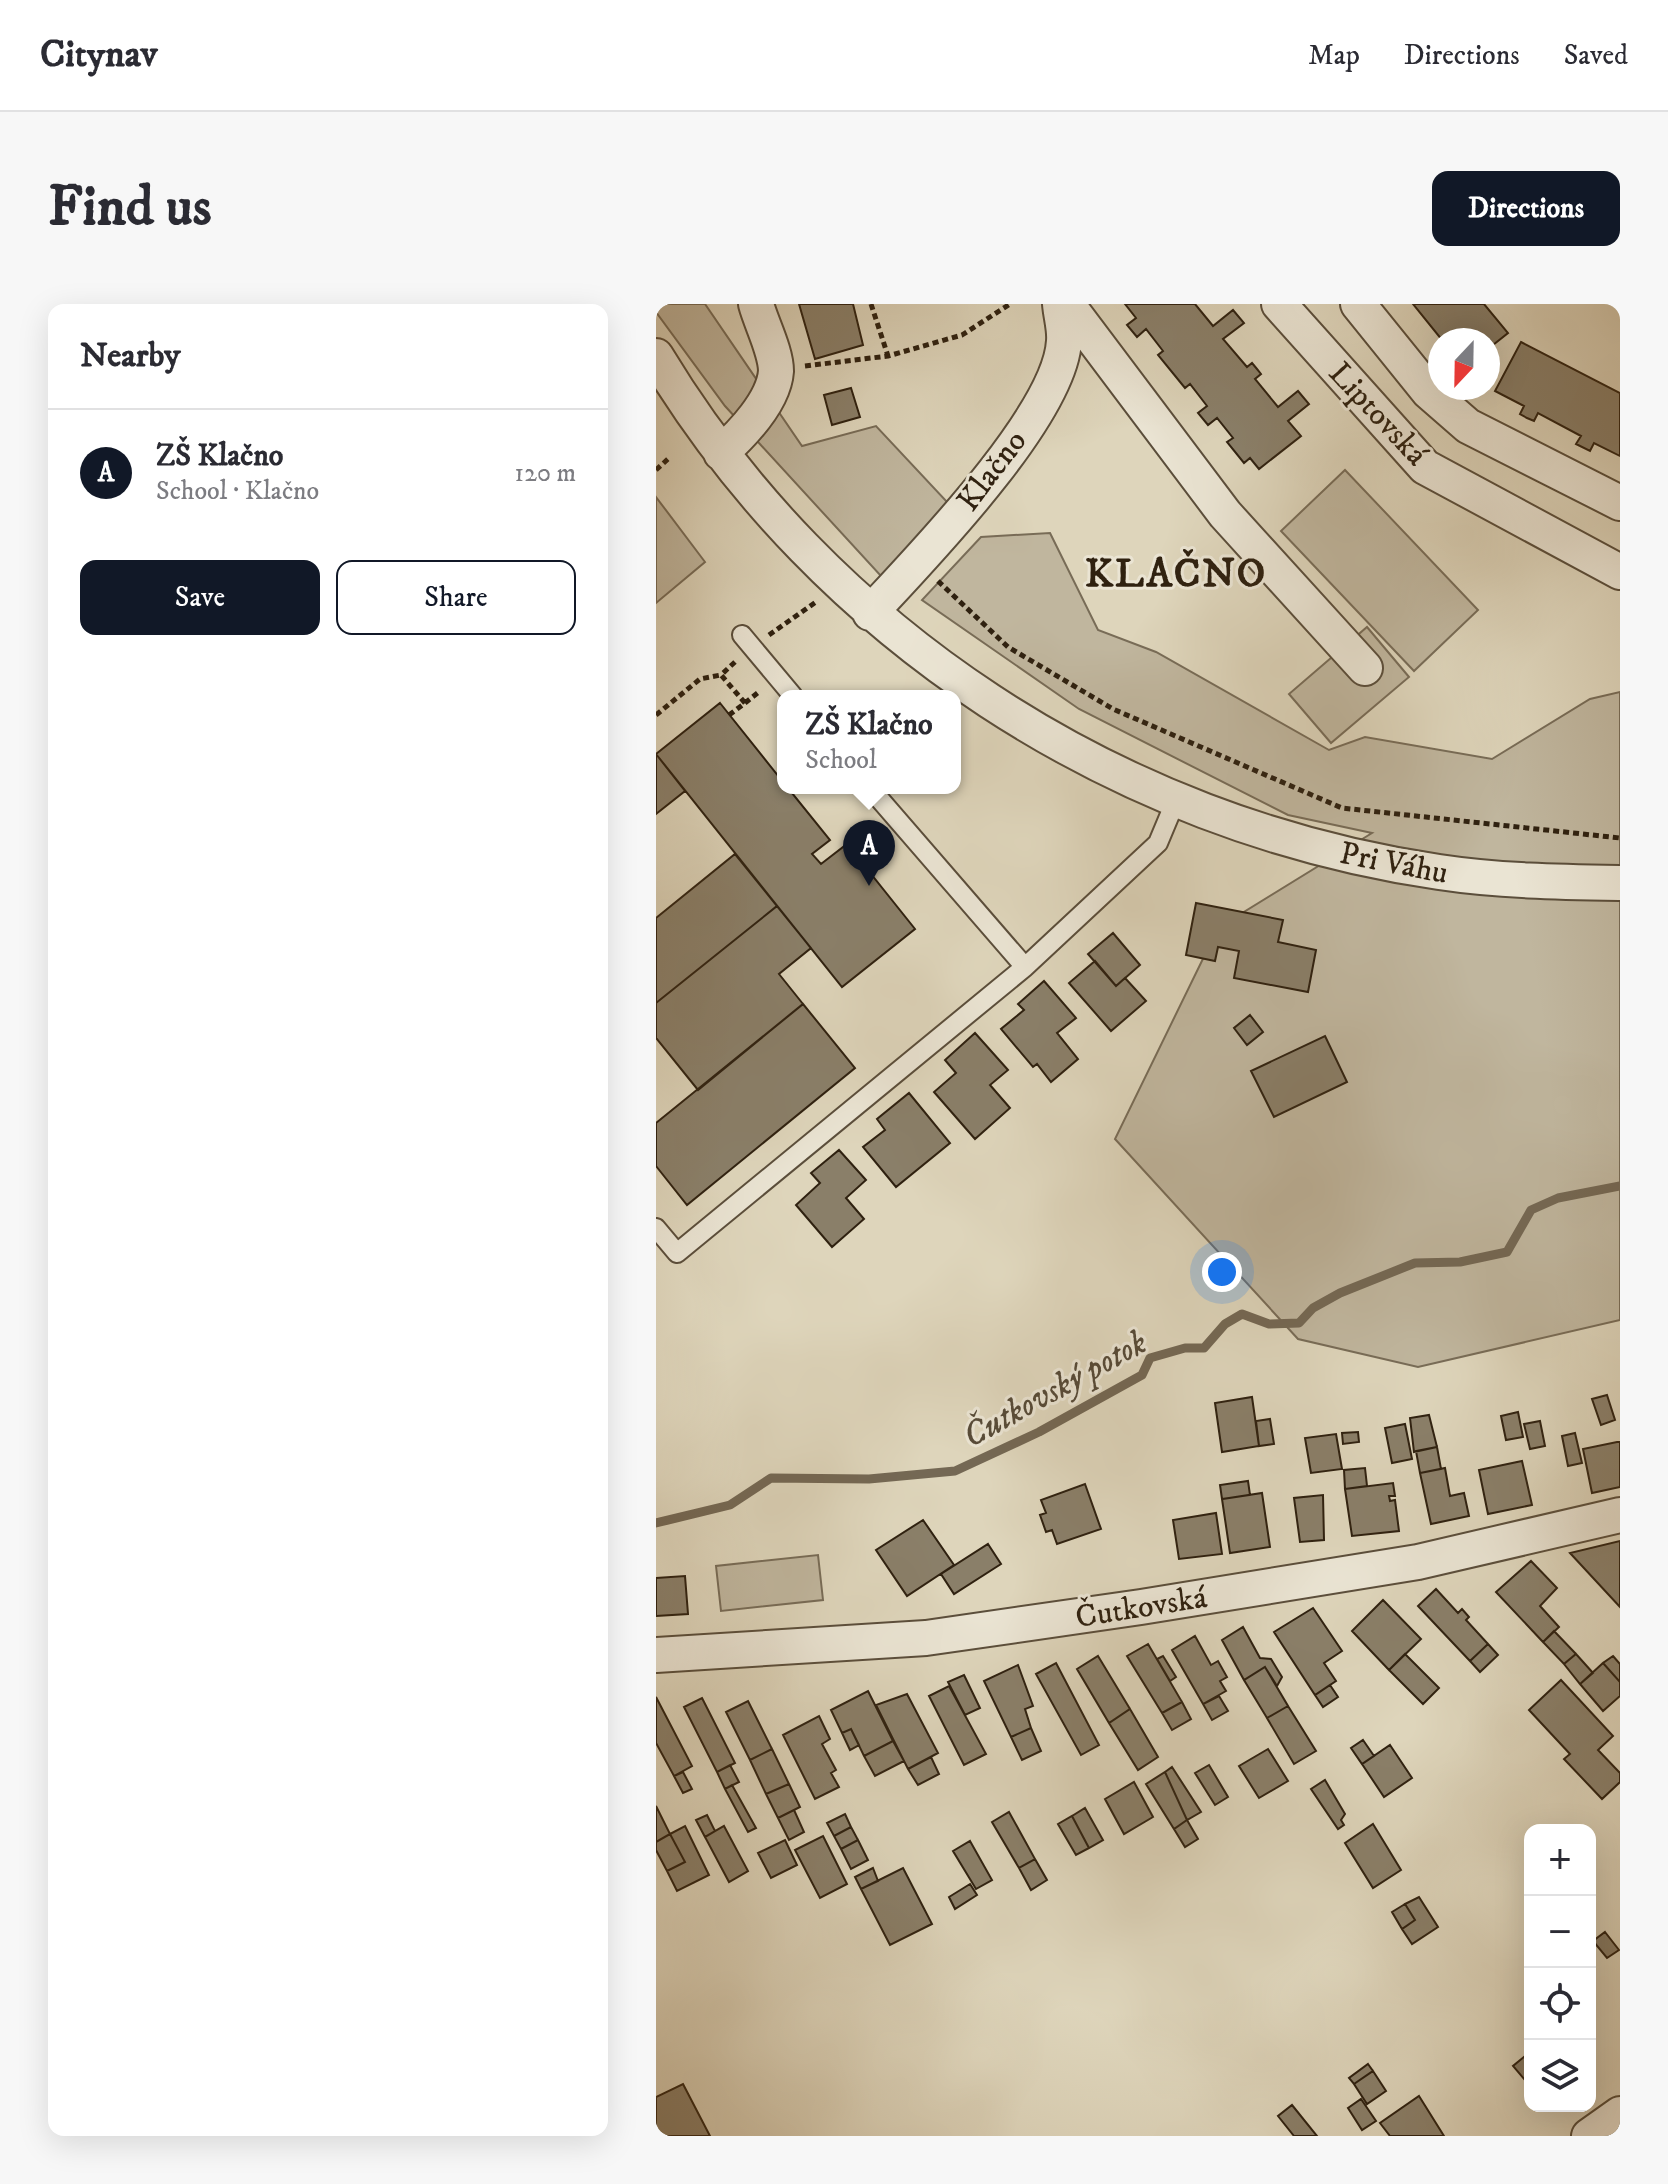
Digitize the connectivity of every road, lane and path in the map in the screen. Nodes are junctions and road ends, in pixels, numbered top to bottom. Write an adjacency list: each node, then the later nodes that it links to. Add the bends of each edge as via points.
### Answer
1 (756, 304): 10 (street)
2 (871, 304): 9 (path)
3 (1010, 304): 9 (path, via 962,335)
4 (1060, 304): 15 (street, Klačno, via 1064,342 1050,384 1012,449)
5 (1067, 304): 20 (street, via 1225,514)
6 (1279, 304): 16 (street, Liptovská, via 1425,467)
7 (1358, 304): 14 (street, Liptovská, via 1429,392 1468,426)
8 (656, 356): 11 (street)
9 (888, 356): 10 (path)
10 (776, 370): 11 (street, via 770,391 743,434)
11 (721, 453): 17 (street)
12 (668, 459): 13 (path)
13 (656, 470)
14 (1620, 503)
15 (918, 562): 18 (street, Klačno); 27 (path, via 1008,647 1113,709 1342,808)
16 (1620, 572)
17 (843, 589): 18 (street); 19 (path)
18 (870, 613): 26 (street, via 936,667 1016,719)
19 (747, 641): 21 (path); 22 (lane)
20 (1365, 668)
21 (721, 675): 23 (path, via 700,679); 24 (path, via 745,703)
22 (788, 690)
23 (656, 715)
24 (729, 715)
25 (875, 794): 29 (lane)
26 (1176, 800): 28 (street, Pri Váhu, via 1245,826 1379,862 1480,877); 29 (lane, via 1158,843)
27 (1620, 838)
28 (1620, 883)
29 (1025, 967): 30 (lane, via 677,1253)
30 (656, 1228)
31 (1620, 1515): 32 (street, Čutkovská, via 1418,1562 1141,1607 926,1638)
32 (656, 1655)
33 (1620, 2114): 34 (street)
34 (1589, 2136)

